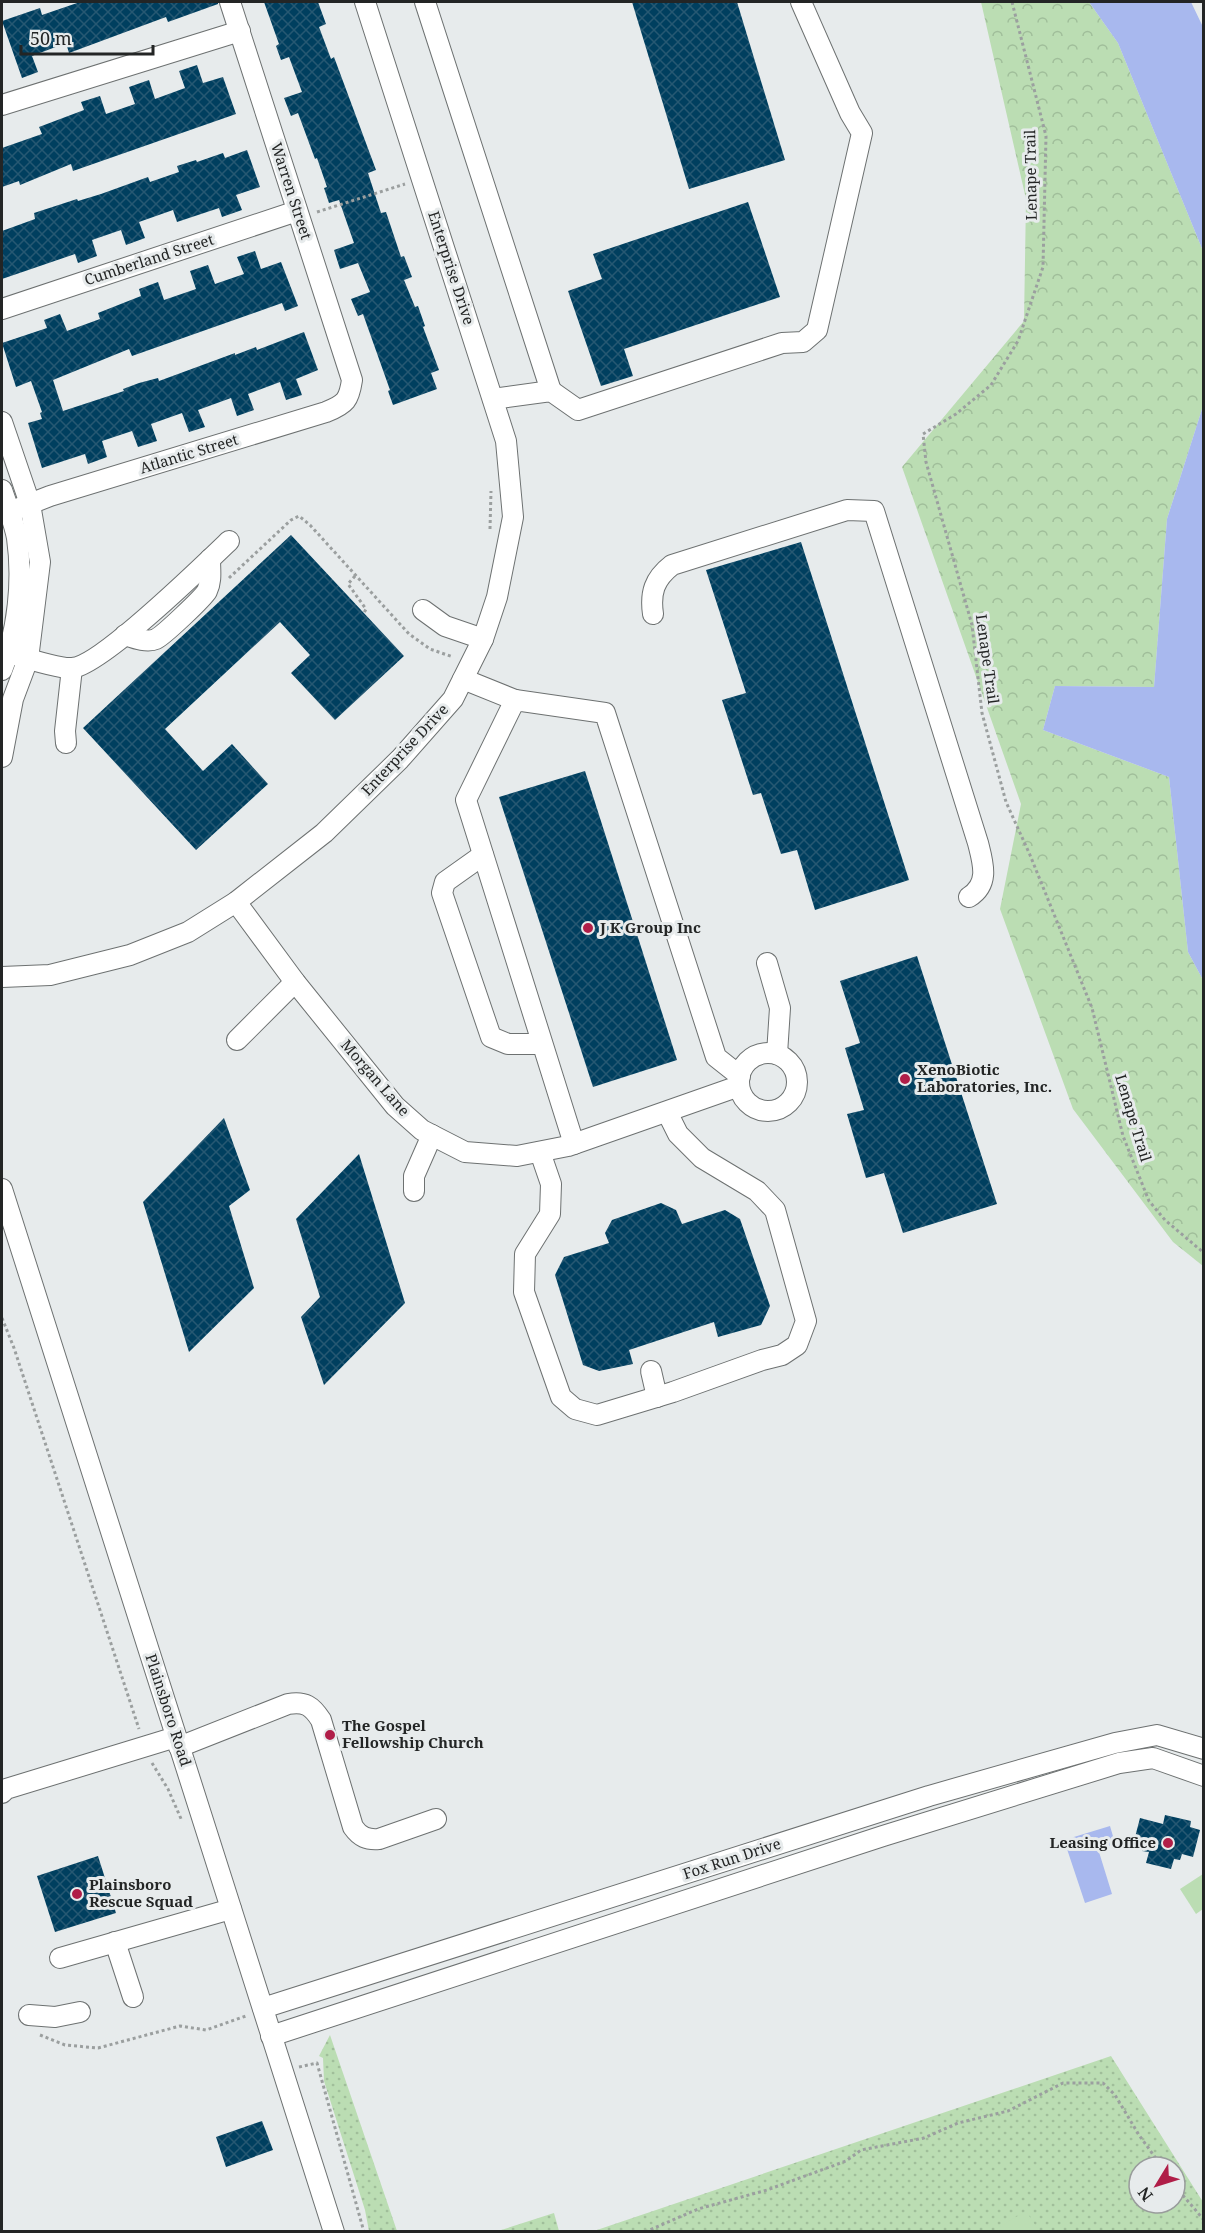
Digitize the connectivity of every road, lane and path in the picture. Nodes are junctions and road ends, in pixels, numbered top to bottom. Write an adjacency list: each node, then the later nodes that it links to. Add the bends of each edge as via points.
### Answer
1 (230, 2): 6 (street, Warren Street)
2 (365, 2): 13 (street, Enterprise Drive)
3 (425, 2): 12 (street)
4 (801, 2): 12 (street, via 862,133 816,330 803,342 783,343 578,410)
5 (1012, 2): 51 (path, Lenape Trail, via 1046,136 1044,267 1018,341 991,385 956,414 923,434 926,462 972,625 982,713 1006,802 1092,1008 1123,1136 1149,1201)
6 (240, 31): 7 (street); 9 (street, Warren Street)
7 (2, 105)
8 (403, 174): 9 (path, via 407,183 317,211 315,219)
9 (299, 218): 10 (street, Cumberland Street); 11 (street, Warren Street)
10 (2, 309)
11 (352, 380): 17 (street, Atlantic Street, via 349,398 339,407)
12 (551, 391): 13 (street)
13 (493, 399): 26 (street, Enterprise Drive, via 506,441 513,517 497,597)
14 (2, 422): 17 (street)
15 (490, 488): 19 (path)
16 (2, 490): 18 (street)
17 (30, 504): 18 (street, Atlantic Street); 27 (street, via 40,562)
18 (9, 512): 28 (street, via 17,537 19,564 17,606)
19 (490, 536)
20 (229, 541): 29 (street, via 125,635 90,662)
21 (356, 576): 22 (path, via 299,516 291,519); 24 (path, via 348,584 366,609); 26 (path, via 409,634 430,649 454,657)
22 (226, 580)
23 (423, 610): 26 (street, via 445,626)
24 (364, 613)
25 (653, 614): 35 (street, via 654,585 672,565 847,510 874,511 978,843 984,869 982,884)
26 (474, 636): 30 (street, Enterprise Drive)
27 (28, 659): 28 (street); 29 (street); 33 (street, via 13,699)
28 (5, 661)
29 (72, 668): 32 (street)
30 (463, 680): 31 (street); 36 (street, Enterprise Drive, via 453,699 400,759 324,833)
31 (515, 700): 34 (street, via 466,800); 43 (street, via 605,713 716,1057)
32 (66, 743)
33 (2, 757)
34 (483, 855): 41 (street); 41 (street, via 445,882 442,892 491,1037 508,1044)
35 (969, 897)
36 (236, 902): 38 (street, Enterprise Drive, via 188,932 130,955 51,975); 39 (street, Morgan Lane)
37 (767, 963): 42 (street, via 780,1008)
38 (2, 977)
39 (295, 982): 40 (street); 45 (street, Morgan Lane, via 395,1106)
40 (237, 1040)
41 (542, 1044): 46 (street)
42 (777, 1054): 43 (street, via 755,1056 747,1062); 43 (street, via 786,1059 798,1083 791,1101 783,1108 756,1109 743,1097)
43 (739, 1081): 44 (street, Morgan Lane)
44 (666, 1112): 46 (street, Morgan Lane); 54 (street, via 678,1134 702,1158 757,1191 775,1210 806,1321 797,1345 782,1355)
45 (432, 1135): 47 (street, Morgan Lane, via 465,1152 517,1156); 49 (street, via 414,1176)
46 (574, 1144): 47 (street, Morgan Lane)
47 (540, 1152): 54 (street, via 551,1184 550,1214 525,1254 524,1292 561,1397 575,1409 597,1414)
48 (2, 1189): 50 (street, Plainsboro Road)
49 (414, 1191)
50 (8, 1236): 55 (street, Plainsboro Road)
51 (1203, 1253)
52 (2, 1318): 56 (path)
53 (651, 1371): 54 (street)
54 (657, 1397)
55 (178, 1742): 56 (street); 60 (street, via 288,1704 305,1703 321,1720 358,1834 379,1839); 62 (street, Plainsboro Road)
56 (144, 1746): 59 (street); 61 (path)
57 (1203, 1749): 66 (street, Fox Run Drive, via 1157,1735 1104,1746 929,1796)
58 (1203, 1776): 71 (street, Fox Run Drive, via 1154,1758 1119,1763)
59 (2, 1793)
60 (436, 1819)
61 (182, 1822)
62 (231, 1909): 63 (street); 66 (street, Plainsboro Road)
63 (115, 1942): 64 (street); 65 (street)
64 (60, 1958)
65 (133, 1997)
66 (251, 2010): 69 (path); 70 (path, via 206,2030 180,2026 98,2048 65,2045); 71 (street, Plainsboro Road)
67 (80, 2012): 68 (street, via 55,2017)
68 (29, 2015)
69 (250, 2025)
70 (36, 2034)
71 (272, 2036): 72 (street, Plainsboro Road)
72 (283, 2070): 76 (street, Plainsboro Road); 77 (path, via 317,2063)
73 (1152, 2155): 78 (path, via 1103,2083 1063,2083 1008,2111 958,2123 924,2138 861,2150 846,2162 698,2209)
74 (1187, 2201): 75 (path)
75 (1203, 2220)
76 (334, 2232)
77 (364, 2232)
78 (645, 2232)

